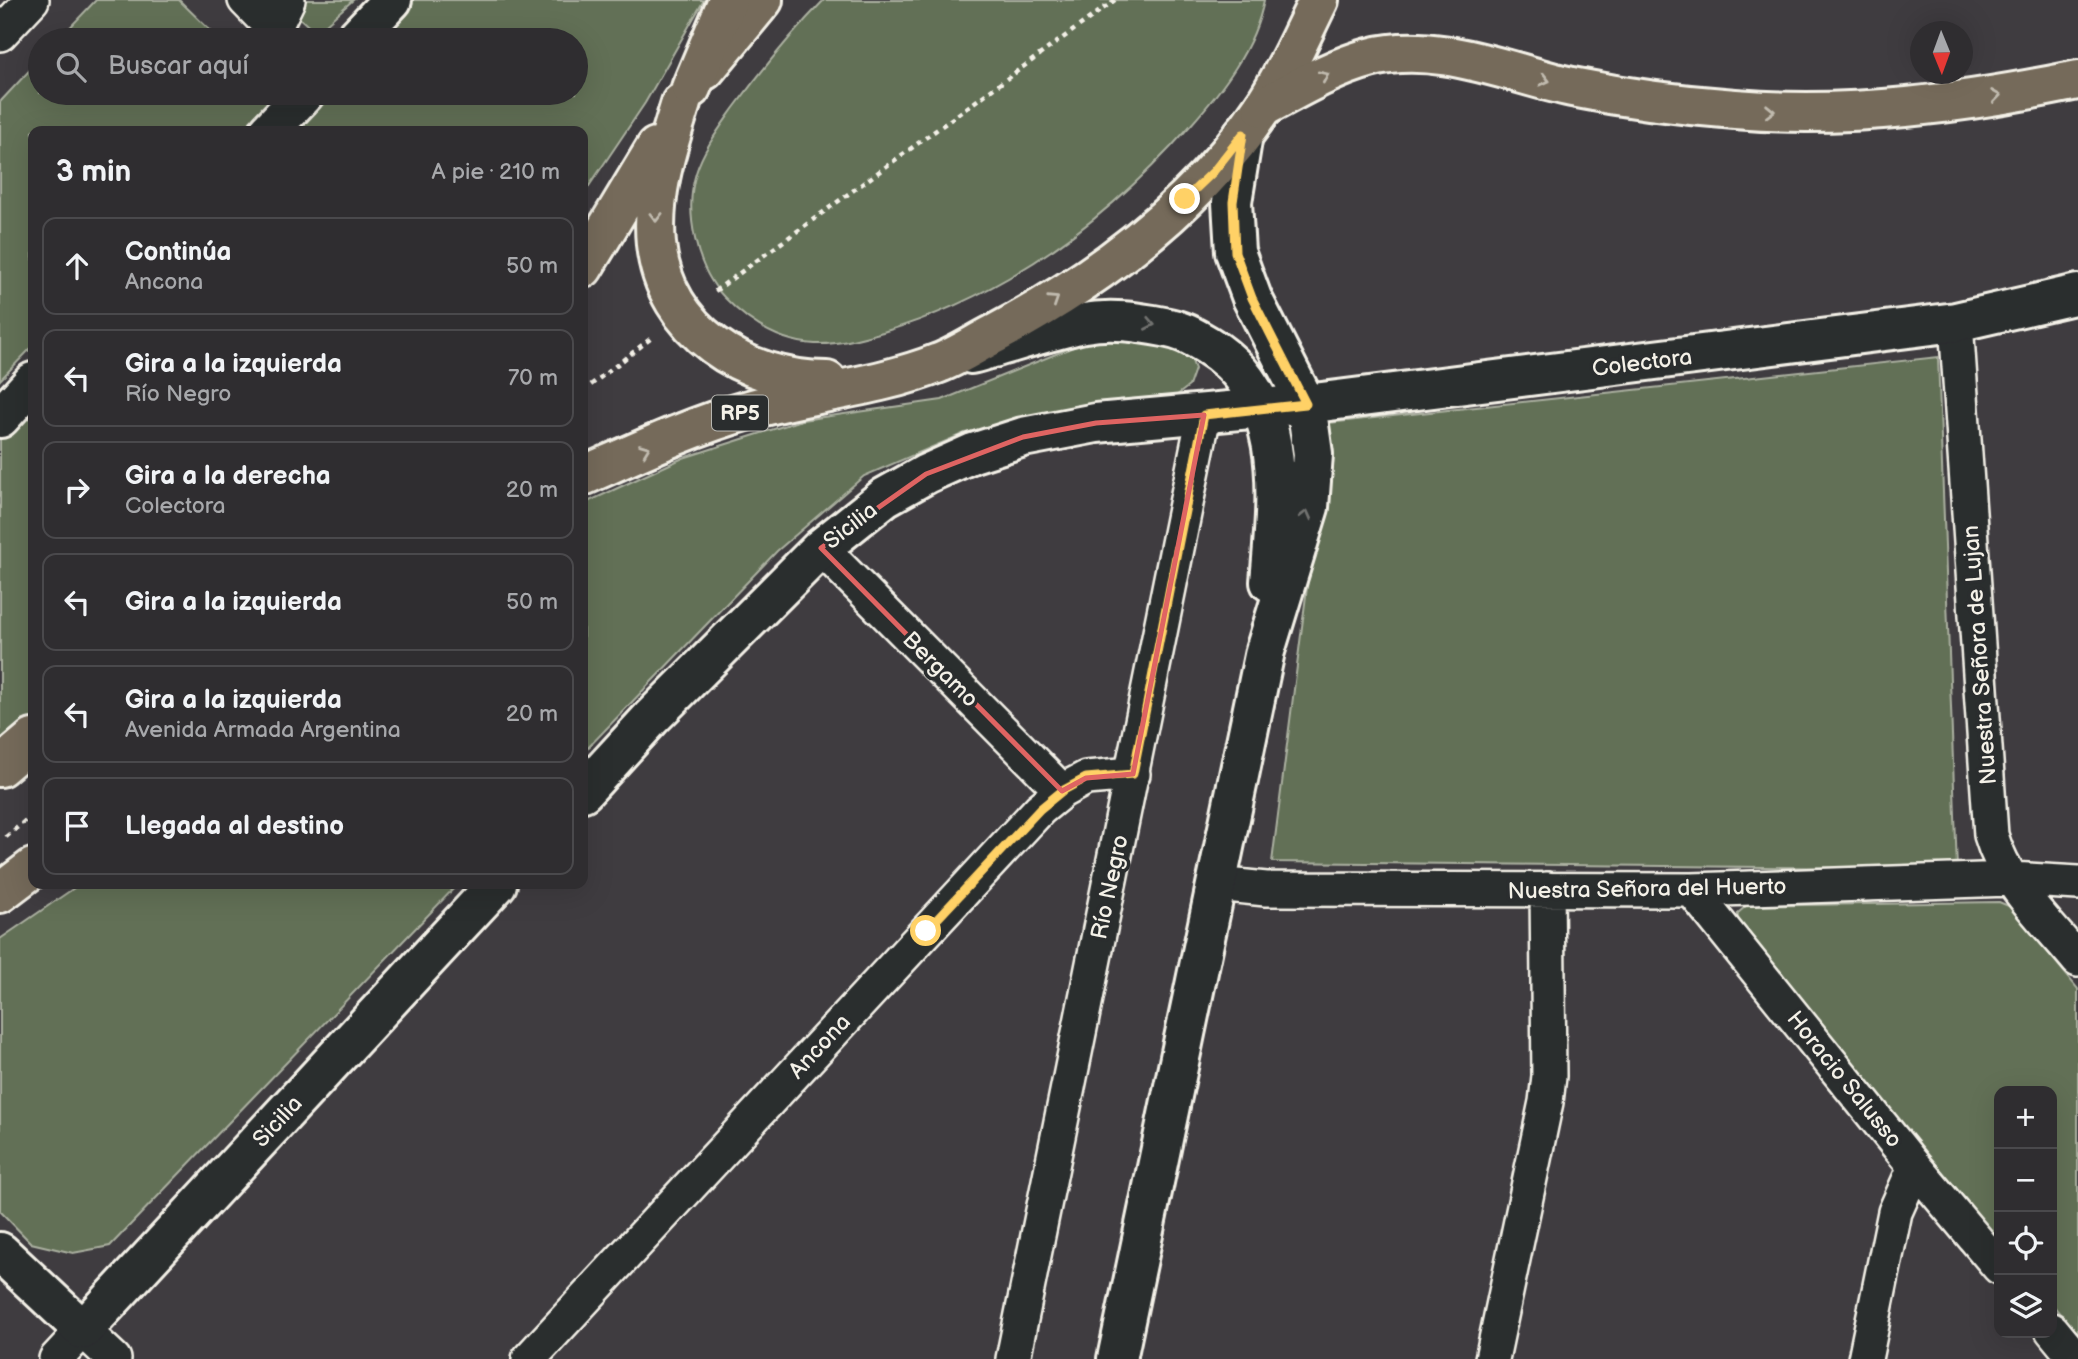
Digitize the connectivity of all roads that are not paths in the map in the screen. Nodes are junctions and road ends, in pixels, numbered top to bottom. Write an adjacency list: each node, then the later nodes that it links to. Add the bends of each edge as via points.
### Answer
1 (32, 0): 10 (street)
2 (245, 0): 8 (street)
3 (392, 0): 9 (street)
4 (728, 0): 12 (main road)
5 (763, 0): 12 (main road)
6 (1301, 0): 14 (main road)
7 (1319, 0): 14 (main road)
8 (282, 23)
9 (365, 28)
10 (0, 34)
11 (2078, 80): 14 (main road, one-way to 11, via 1323,75 1370,58 1407,53 1448,57 1665,103 1740,110 1829,112 1918,106)
12 (686, 95): 16 (main road); 19 (main road, one-way to 19, via 656,200 656,245 664,279 682,315 737,362 774,376 852,381)
13 (294, 105): 15 (street)
14 (1262, 106): 19 (main road, one-way to 14, via 1031,315 1109,264 1213,172); 21 (street, via 1233,202 1235,252 1252,298)
15 (274, 126)
16 (588, 260)
17 (2078, 294): 18 (street, Colectora)
18 (1956, 322): 21 (street, Colectora); 34 (street, Nuestra Señora de Lujan, via 1991,835)
19 (923, 368): 22 (street, one-way to 22, via 1086,323 1132,320 1184,331 1225,355); 25 (main road, RP5, one-way to 19, via 749,410)
20 (28, 387): 24 (street)
21 (1306, 404): 22 (street, Colectora); 27 (street, one-way to 21, via 1309,506 1313,454)
22 (1263, 409): 23 (street, Colectora); 27 (street, via 1275,457 1276,507)
23 (1204, 415): 26 (street, Sicilia, via 1096,423 1023,437 973,453 885,497); 30 (street, Río Negro)
24 (0, 418)
25 (588, 475)
26 (821, 548): 31 (street, Sicilia); 32 (street, Bergamo)
27 (1265, 651): 36 (street)
28 (28, 743): 29 (main road)
29 (0, 767)
30 (1133, 774): 32 (street, Ancona, via 1086,778); 50 (street, Río Negro)
31 (588, 787)
32 (1062, 791): 49 (street, Ancona, via 1040,809)
33 (28, 872): 40 (main road)
34 (2010, 879): 35 (street, Nuestra Señora del Huerto); 39 (street, Nuestra Señora del Huerto); 41 (street, Nuestra Señora de Lujan)
35 (2078, 883)
36 (1217, 884): 38 (street, Nuestra Señora del Huerto, via 1266,889); 51 (street)
37 (492, 889): 45 (street, Sicilia)
38 (1547, 889): 39 (street, Nuestra Señora del Huerto); 52 (street, via 1546,1102)
39 (1692, 890): 42 (street, Horacio Salusso)
40 (0, 893)
41 (2078, 960)
42 (1915, 1167): 44 (street, Horacio Salusso); 53 (street, via 1895,1212)
43 (0, 1252): 45 (street)
44 (1994, 1261)
45 (83, 1330): 47 (street, Sicilia); 48 (street)
46 (2057, 1336): 54 (street)
47 (56, 1359)
48 (114, 1359)
49 (529, 1359)
50 (1013, 1359)
51 (1117, 1359)
52 (1492, 1359)
53 (1865, 1359)
54 (2076, 1359)

